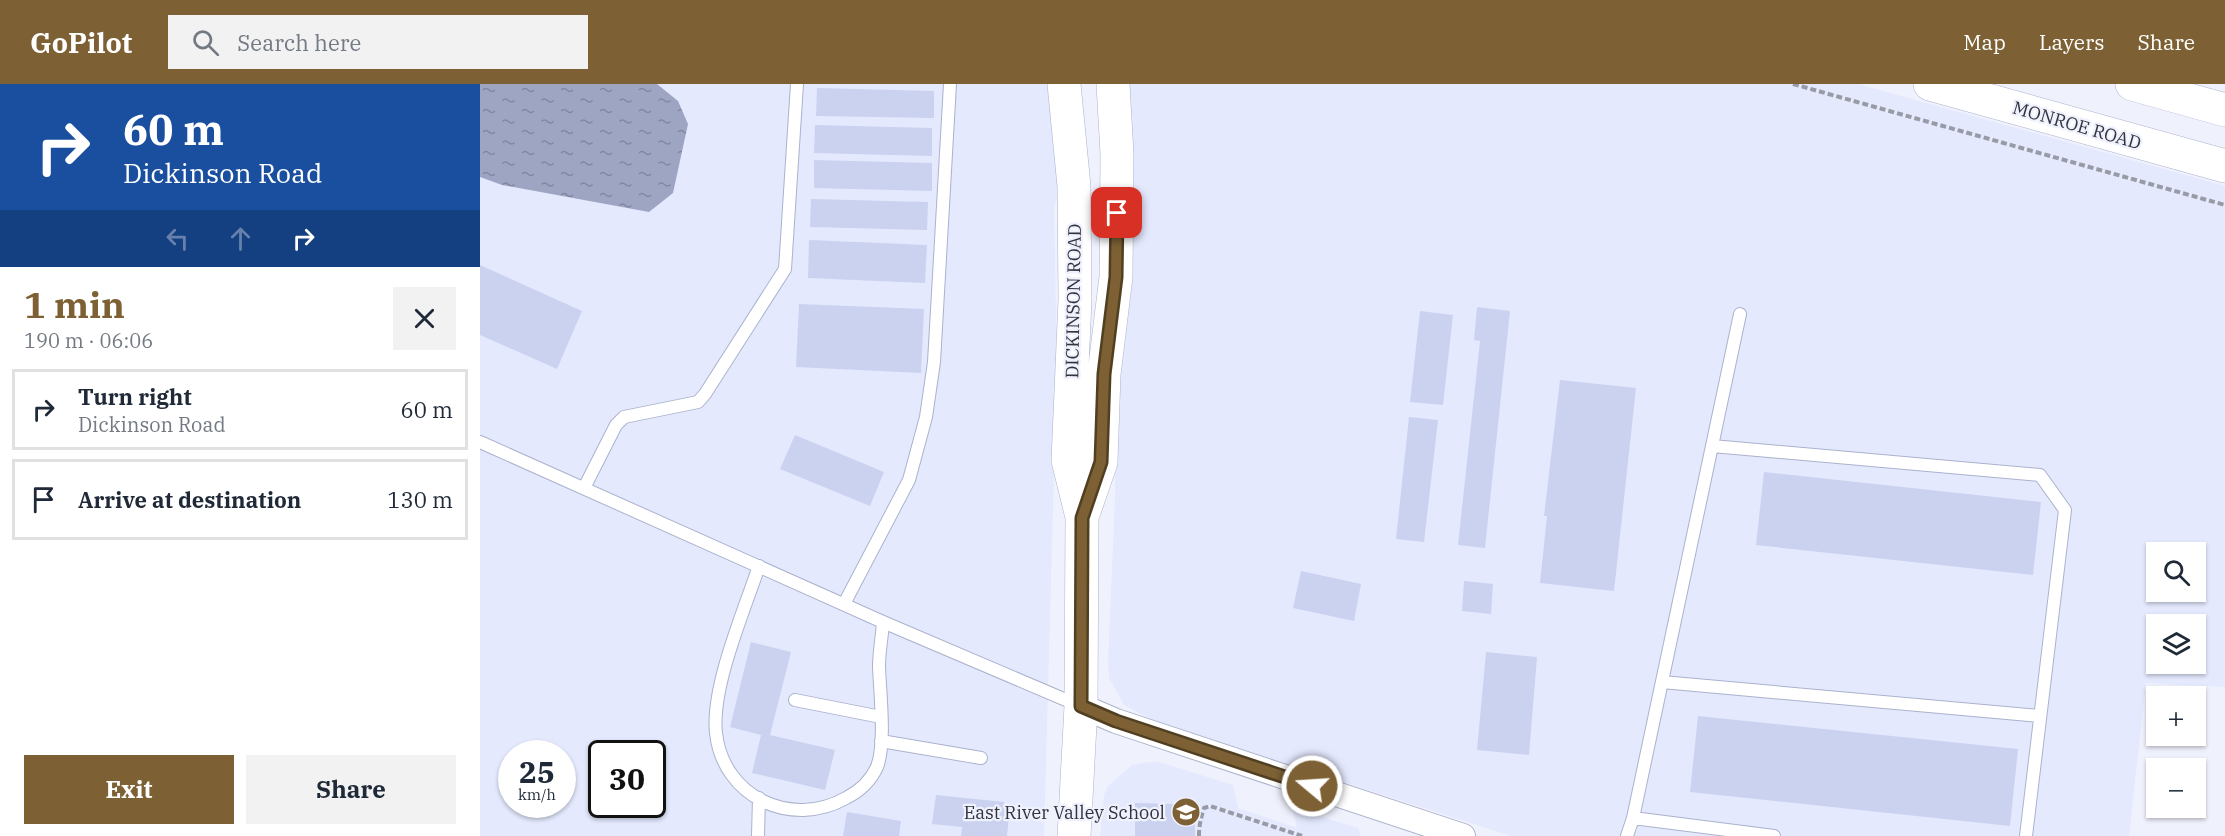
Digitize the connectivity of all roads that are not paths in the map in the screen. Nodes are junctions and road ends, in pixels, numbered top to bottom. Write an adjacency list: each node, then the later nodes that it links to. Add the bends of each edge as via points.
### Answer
1 (797, 84): 12 (lane, via 785,269 698,402 624,417 616,425)
2 (950, 84): 15 (lane, via 934,362 926,417 909,480)
3 (1064, 84): 13 (street, DICKINSON ROAD, via 1074,186 1068,460)
4 (1113, 84): 13 (street, DICKINSON ROAD, via 1116,277 1104,374 1101,462)
5 (1930, 84): 8 (street, MONROE ROAD)
6 (2132, 84): 7 (street)
7 (2225, 110)
8 (2225, 166)
9 (1740, 314): 11 (lane)
10 (480, 442): 12 (lane)
11 (1712, 446): 17 (lane); 20 (lane, via 2040,475 2065,510)
12 (584, 488): 14 (lane)
13 (1082, 518): 19 (street, DICKINSON ROAD)
14 (759, 566): 15 (lane); 24 (lane, via 721,682 716,734 727,771)
15 (844, 604): 16 (lane)
16 (883, 622): 19 (lane); 21 (lane, via 879,664)
17 (1662, 682): 20 (lane); 25 (lane)
18 (795, 700): 21 (lane)
19 (1081, 706): 27 (street, DICKINSON ROAD); 28 (street)
20 (2040, 716): 31 (lane)
21 (881, 717): 22 (lane)
22 (881, 741): 23 (lane); 24 (lane, via 871,779 843,800 804,811)
23 (981, 758)
24 (759, 798): 26 (lane)
25 (1633, 818): 29 (lane); 30 (lane)
26 (758, 836)
27 (1074, 836)
28 (1463, 836)
29 (1627, 836)
30 (1774, 836)
31 (2026, 836)

